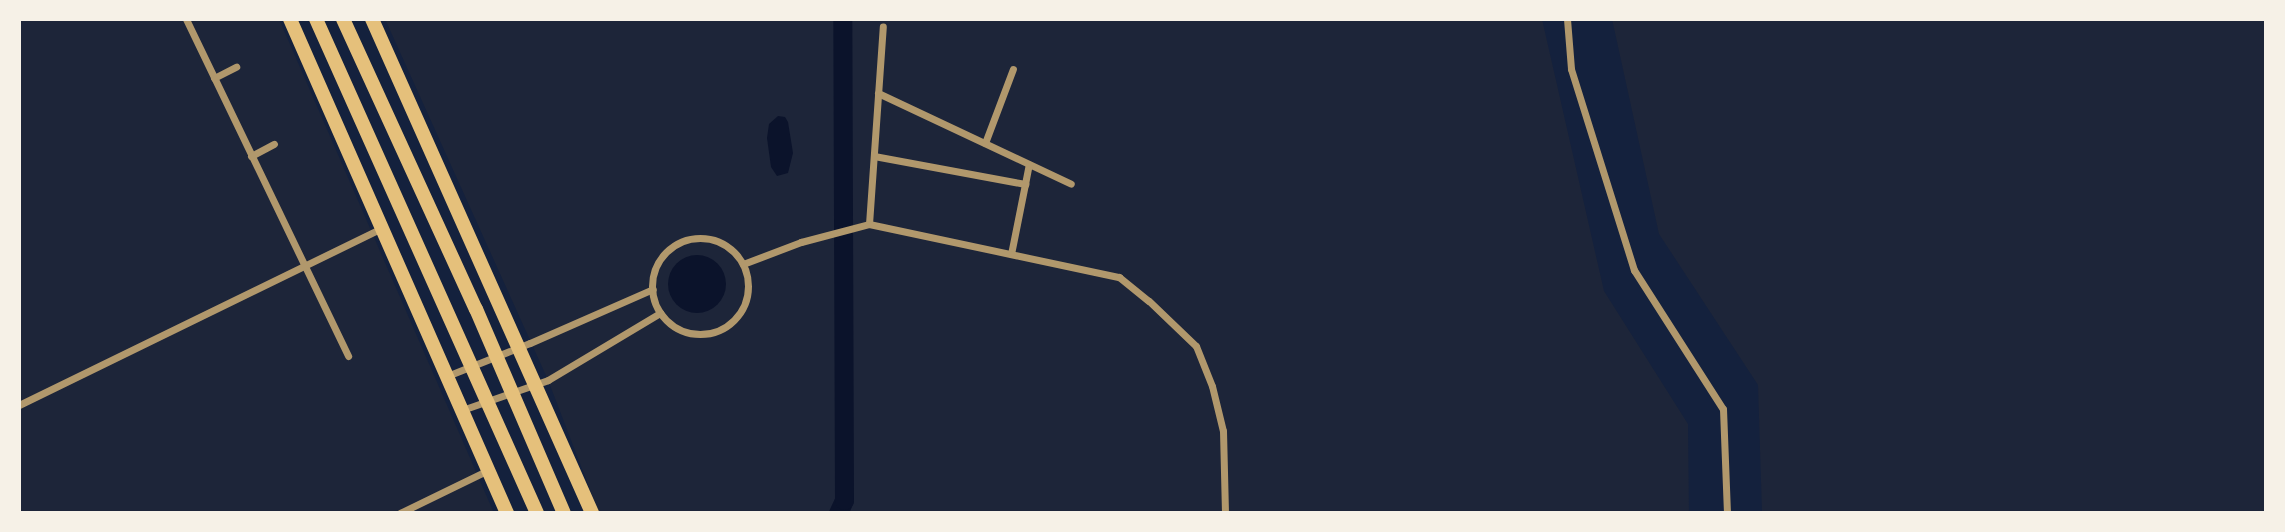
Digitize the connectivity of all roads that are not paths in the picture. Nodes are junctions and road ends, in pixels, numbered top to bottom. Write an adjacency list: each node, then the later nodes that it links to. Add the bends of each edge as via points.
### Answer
1 (186, 19): 10 (street)
2 (290, 19): 20 (main road)
3 (316, 19): 35 (main road)
4 (343, 19): 36 (main road)
5 (372, 19): 26 (main road)
6 (1567, 19): 39 (street, via 1570,69 1634,270 1723,409)
7 (883, 26): 11 (street)
8 (236, 67): 10 (street)
9 (1013, 69): 12 (street)
10 (214, 78): 14 (street)
11 (878, 93): 12 (street); 15 (street)
12 (985, 143): 16 (street)
13 (274, 144): 14 (street)
14 (251, 156): 22 (street)
15 (874, 156): 17 (street); 19 (street)
16 (1029, 164): 17 (street); 18 (street)
17 (1025, 184): 21 (street)
18 (1071, 184)
19 (869, 224): 21 (street); 23 (street)
20 (382, 228): 22 (street); 28 (main road)
21 (1011, 254): 38 (street, via 1119,277 1196,346 1223,431)
22 (304, 264): 27 (street); 30 (street)
23 (743, 264): 24 (street, via 722,242 691,238 664,253 656,266); 25 (street, via 748,294 732,323 702,335 671,325)
24 (653, 289): 25 (street); 26 (street)
25 (660, 313): 29 (street)
26 (520, 347): 28 (street); 29 (main road)
27 (348, 355)
28 (447, 376): 31 (main road)
29 (536, 384): 31 (street); 37 (main road)
30 (19, 405)
31 (462, 410): 32 (main road)
32 (489, 470): 33 (main road); 34 (street)
33 (503, 511)
34 (400, 513)
35 (537, 513)
36 (564, 513)
37 (592, 513)
38 (1225, 513)
39 (1727, 513)

